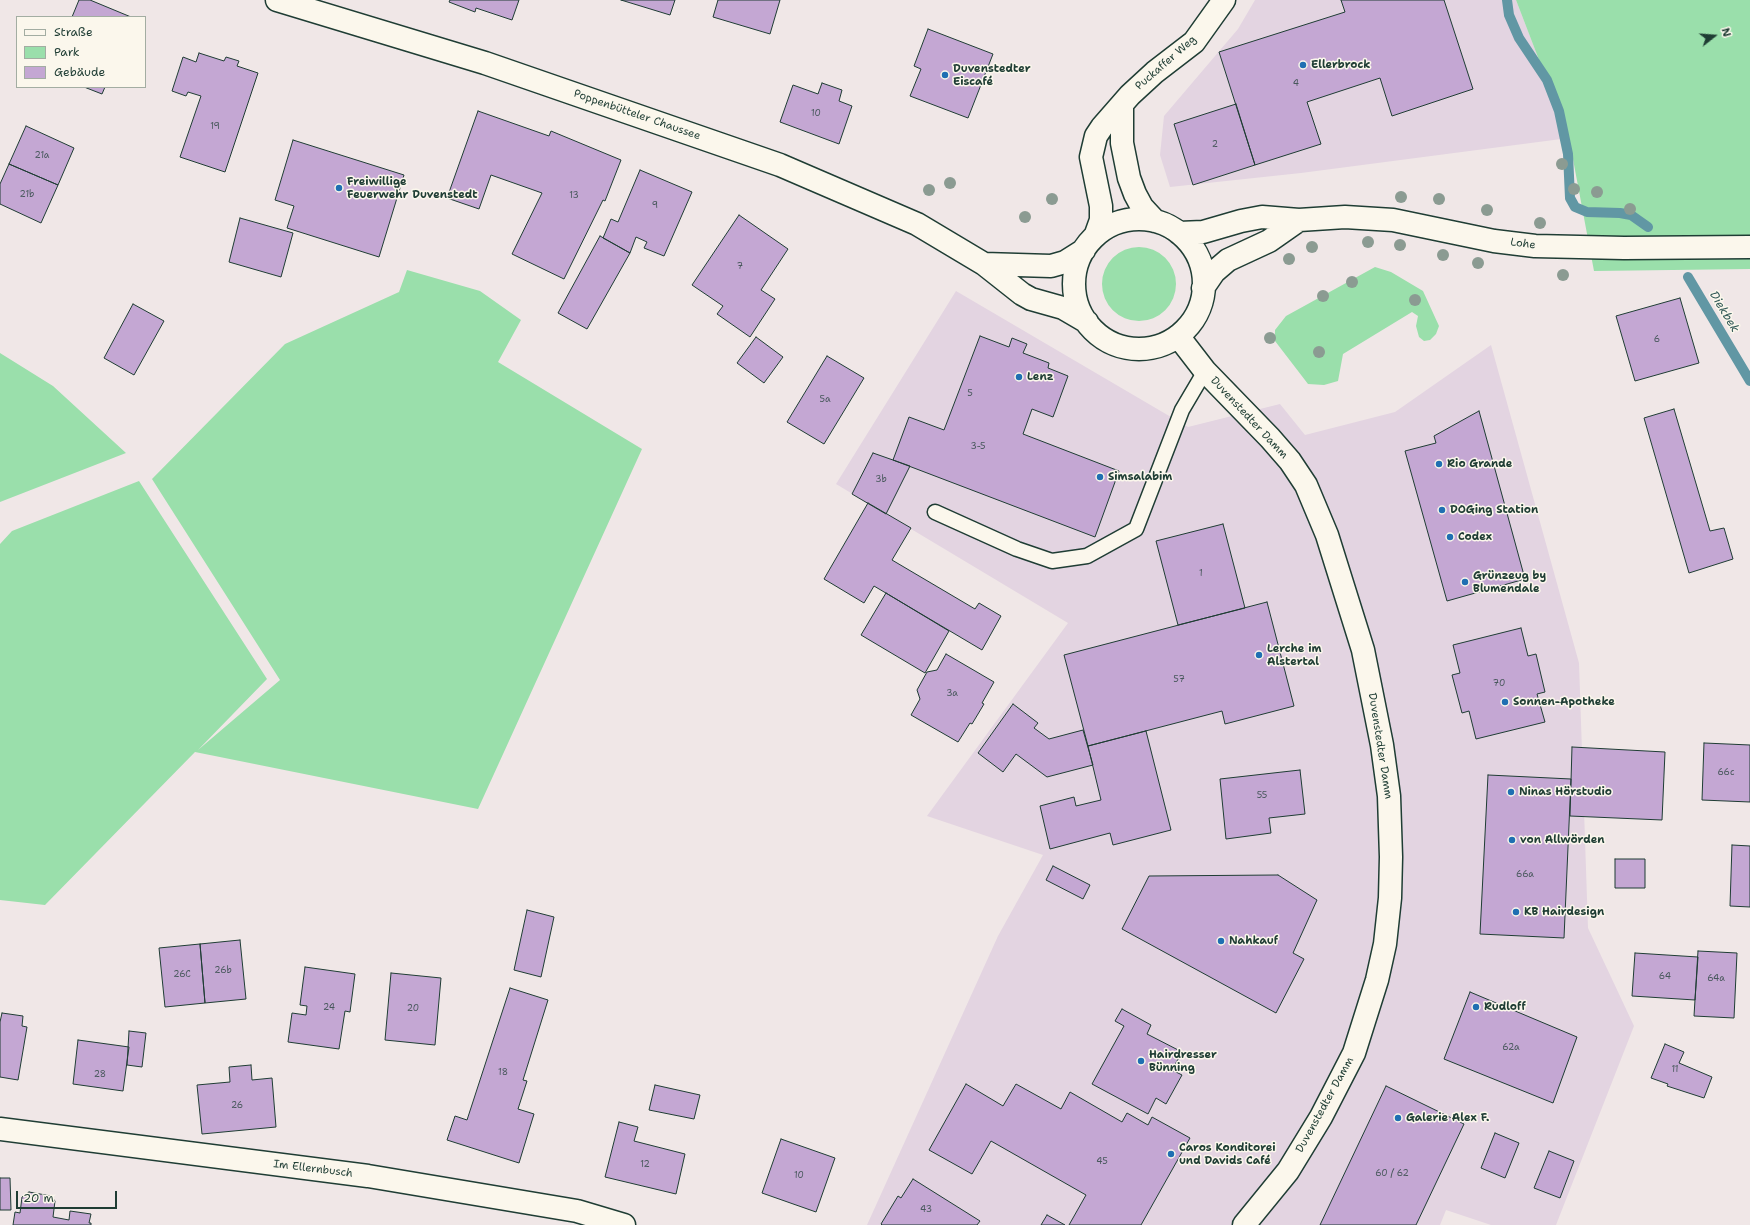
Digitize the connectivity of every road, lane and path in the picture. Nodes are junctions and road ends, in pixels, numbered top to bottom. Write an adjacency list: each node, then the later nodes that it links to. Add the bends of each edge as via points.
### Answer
1 (277, 0): 9 (main road, Poppenbütteler Chaussee, via 485,63 780,165 917,224)
2 (1224, 0): 3 (main road, Puckaffer Weg, via 1194,42 1155,72)
3 (1122, 106): 5 (main road, via 1122,143 1129,178 1142,207); 7 (main road, Puckaffer Weg, via 1102,127 1093,146 1091,157 1101,206 1101,220)
4 (1298, 220): 6 (main road, Lohe, via 1262,217 1203,232); 8 (main road, Lohe, via 1345,217 1393,220 1494,241 1535,246); 10 (main road, via 1269,241 1228,260 1214,272)
5 (1155, 221): 6 (main road); 7 (main road, via 1137,218 1120,221)
6 (1179, 233): 10 (main road, via 1186,239 1201,265)
7 (1090, 242): 9 (main road, Poppenbütteler Chaussee, via 1064,262 1051,266); 11 (main road, via 1076,268 1074,289 1077,303)
8 (1750, 247)
9 (984, 264): 11 (main road, Poppenbütteler Chaussee, via 1022,294 1063,308)
10 (1204, 288): 12 (main road, via 1196,315)
11 (1087, 322): 12 (main road, via 1102,337 1129,348 1151,348)
12 (1178, 336): 13 (main road, Duvenstedter Damm)
13 (1205, 371): 14 (lane, via 1182,410 1136,529 1087,556 1052,561); 17 (main road, Duvenstedter Damm, via 1290,461 1306,485 1327,535 1363,650 1382,745 1391,857 1385,944 1377,980 1354,1053 1321,1117 1288,1171)
14 (935, 512)
15 (0, 1128): 16 (main road, Im Ellernbusch, via 368,1176 577,1210)
16 (624, 1225)
17 (1244, 1225)

